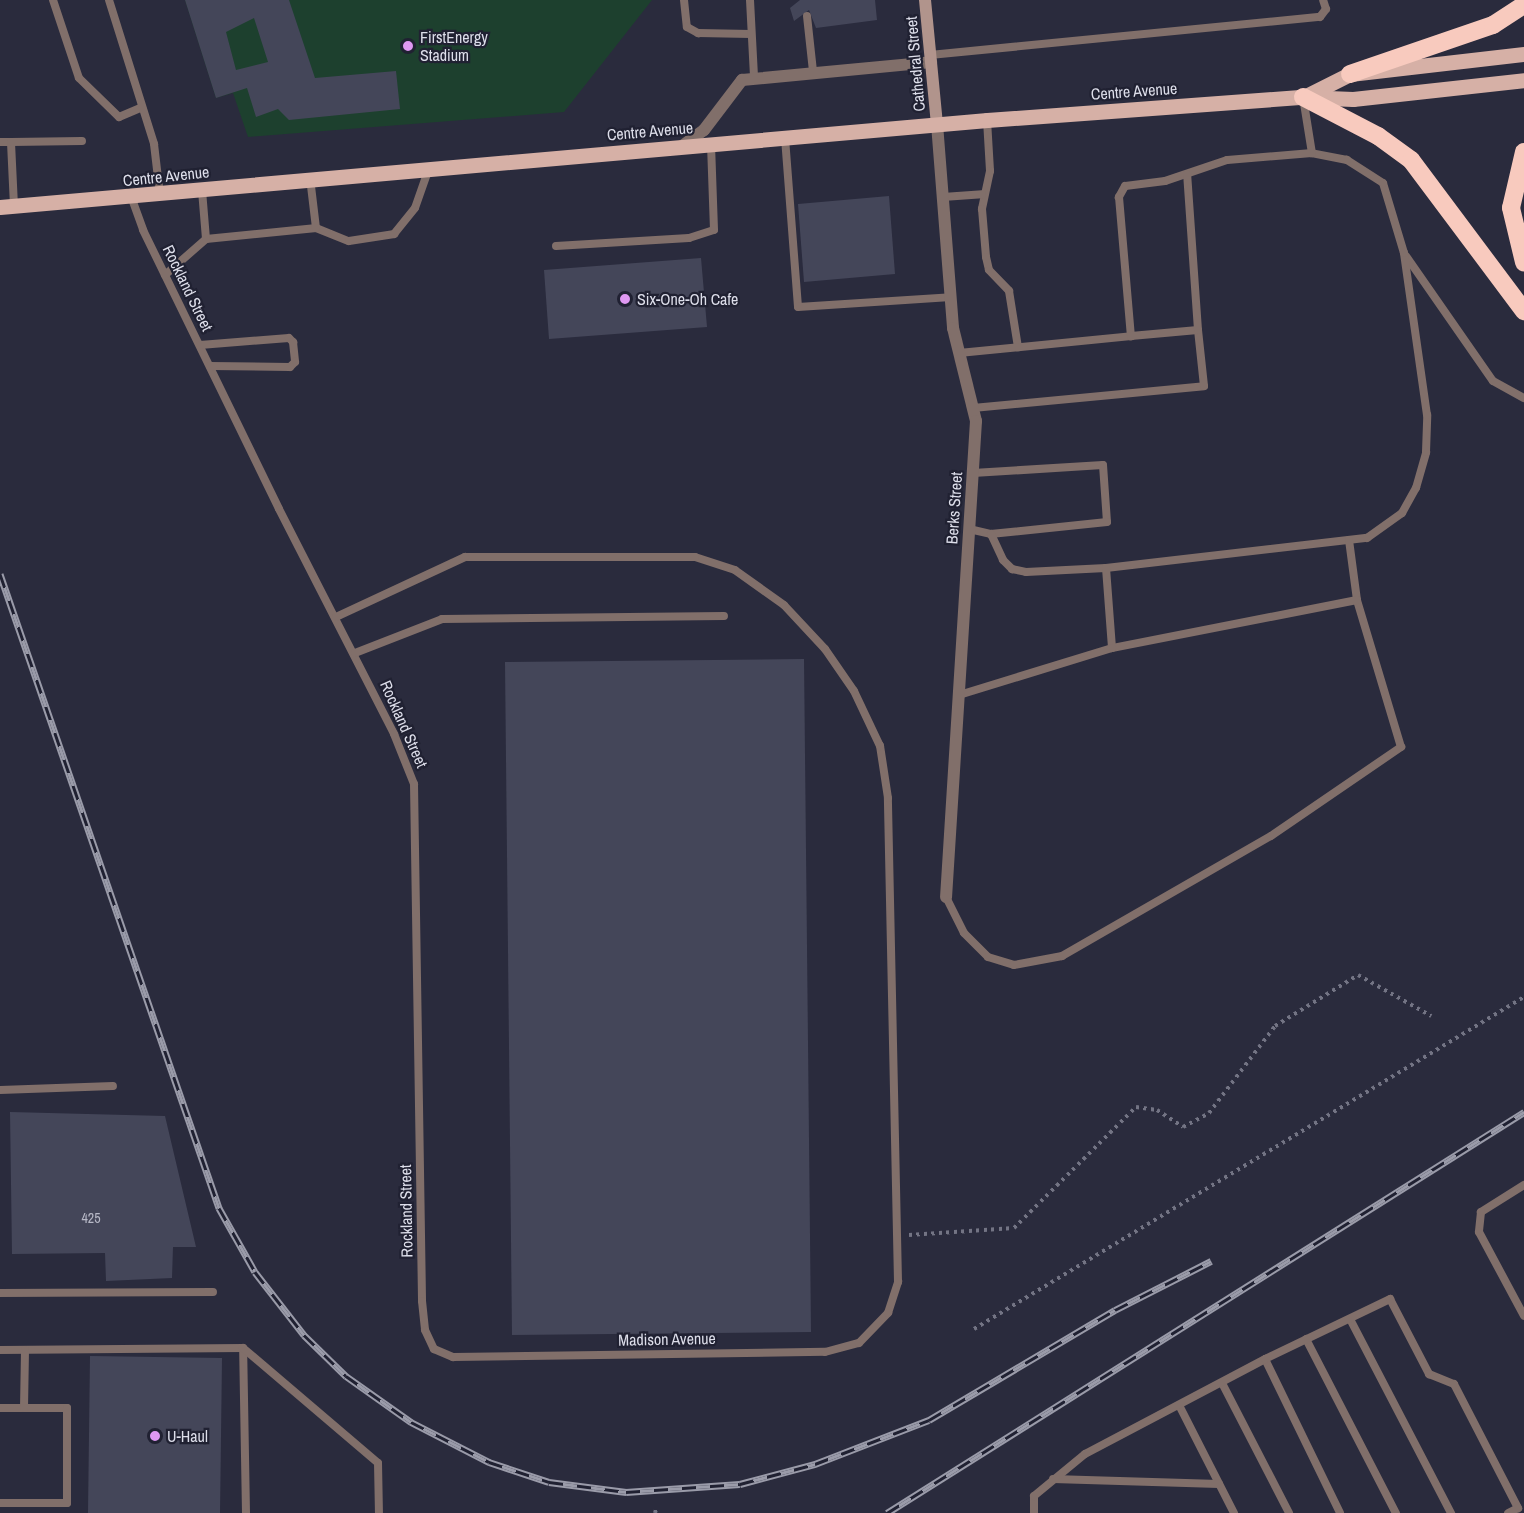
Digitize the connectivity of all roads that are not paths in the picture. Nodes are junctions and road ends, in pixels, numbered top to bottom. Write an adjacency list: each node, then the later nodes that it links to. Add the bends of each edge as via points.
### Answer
1 (53, 0): 17 (lane, via 79,78 119,117)
2 (109, 0): 17 (lane)
3 (684, 0): 9 (lane, via 687,27 698,33)
4 (750, 0): 9 (lane)
5 (925, 0): 11 (street, Cathedral Street)
6 (1323, 0): 11 (lane, via 1326,9 1320,17)
7 (1524, 5): 13 (highway, via 1494,25)
8 (807, 16): 12 (lane)
9 (751, 34): 14 (lane)
10 (1524, 54): 13 (main road, Centre Avenue)
11 (931, 58): 12 (street); 19 (street, Cathedral Street)
12 (813, 71): 14 (street)
13 (1350, 74): 16 (main road, Centre Avenue)
14 (754, 77): 25 (street, via 736,86 704,130)
15 (1524, 80): 16 (main road, Centre Avenue, via 1353,99)
16 (1303, 97): 18 (main road, Centre Avenue); 27 (lane); 44 (highway, via 1378,136 1411,160)
17 (142, 107): 33 (lane, via 154,144)
18 (987, 120): 19 (main road, Centre Avenue); 32 (lane, via 990,171)
19 (937, 124): 20 (main road, Centre Avenue); 34 (street, Berks Street)
20 (785, 138): 24 (main road, Centre Avenue); 43 (lane, via 798,307)
21 (82, 141): 23 (lane)
22 (0, 142): 23 (lane)
23 (11, 142): 36 (lane)
24 (711, 144): 25 (main road, Centre Avenue); 39 (lane, via 714,230 689,238)
25 (682, 147): 28 (main road, Centre Avenue)
26 (1524, 152): 41 (highway, via 1511,208)
27 (1312, 153): 29 (lane, via 1227,160); 40 (lane, via 1347,160 1383,183)
28 (429, 168): 30 (main road, Centre Avenue); 37 (lane, via 415,208 394,234 349,241)
29 (1187, 174): 45 (lane); 46 (lane, via 1120,190)
30 (310, 178): 31 (main road, Centre Avenue); 37 (lane)
31 (202, 190): 33 (main road, Centre Avenue); 38 (lane)
32 (982, 194): 34 (lane); 48 (lane, via 989,270 1009,291)
33 (160, 195): 35 (main road, Centre Avenue)
34 (943, 197): 43 (street, Berks Street)
35 (132, 199): 36 (main road, Centre Avenue); 42 (lane, Rockland Street)
36 (7, 206)
37 (315, 228): 38 (lane)
38 (206, 239): 42 (lane)
39 (556, 246)
40 (1404, 253): 51 (lane, via 1493,381); 56 (lane, via 1427,415 1426,452 1416,488 1402,513 1380,532)
41 (1524, 262)
42 (165, 275): 47 (lane, Rockland Street)
43 (951, 297): 49 (street, Berks Street)
44 (1524, 311)
45 (1198, 330): 46 (lane); 52 (lane, via 1204,386)
46 (1131, 336): 48 (lane)
47 (200, 345): 50 (lane, Rockland Street); 50 (lane, via 289,338 293,342 295,362 290,368)
48 (1018, 347): 49 (lane)
49 (959, 353): 52 (street, Berks Street)
50 (210, 366): 60 (lane, Rockland Street)
51 (1524, 398)
52 (973, 408): 53 (street, Berks Street)
53 (973, 473): 54 (street, Berks Street); 55 (lane, via 1103,465 1107,522)
54 (969, 529): 55 (lane); 63 (street, Berks Street)
55 (991, 534): 57 (lane, via 1012,569)
56 (1349, 540): 57 (lane); 58 (lane)
57 (1106, 568): 61 (lane)
58 (1357, 600): 61 (lane); 64 (lane, via 1401,747 1271,836 1062,956 1014,965 988,957 964,933)
59 (724, 616): 62 (lane, via 442,619)
60 (336, 617): 62 (lane, Rockland Street); 74 (lane, Madison Avenue, via 465,556 695,557 735,570 768,593 825,649 854,691 880,746 888,798 898,1282 888,1313 859,1343 825,1352 453,1357)
61 (1112, 648): 63 (lane)
62 (355, 653): 74 (lane, Rockland Street, via 394,734 415,793 422,1301 425,1330)
63 (959, 695): 64 (street, Berks Street)
64 (946, 897)
65 (113, 1086): 66 (lane)
66 (0, 1090)
67 (1524, 1185): 70 (lane, via 1481,1212 1479,1232)
68 (213, 1292): 69 (lane)
69 (0, 1293)
70 (1524, 1316)
71 (1350, 1318): 72 (lane); 92 (lane); 93 (lane, via 1390,1299 1429,1374 1454,1384 1518,1508)
72 (1306, 1339): 77 (lane); 91 (lane)
73 (243, 1348): 76 (lane); 85 (lane); 86 (lane, via 378,1462)
74 (434, 1349)
75 (0, 1350): 76 (lane)
76 (25, 1350): 81 (lane)
77 (1265, 1359): 78 (lane); 90 (lane)
78 (1222, 1383): 79 (lane); 89 (lane)
79 (1180, 1407): 82 (lane, via 1085,1454); 83 (lane)
80 (0, 1408): 81 (lane)
81 (24, 1408): 84 (lane, via 67,1408 67,1503)
82 (1053, 1479): 83 (lane); 87 (lane, via 1034,1496)
83 (1219, 1484): 88 (lane)
84 (0, 1503)
85 (246, 1513)
86 (380, 1513)
87 (1035, 1513)
88 (1234, 1513)
89 (1289, 1513)
90 (1340, 1513)
91 (1396, 1513)
92 (1451, 1513)
93 (1508, 1513)

